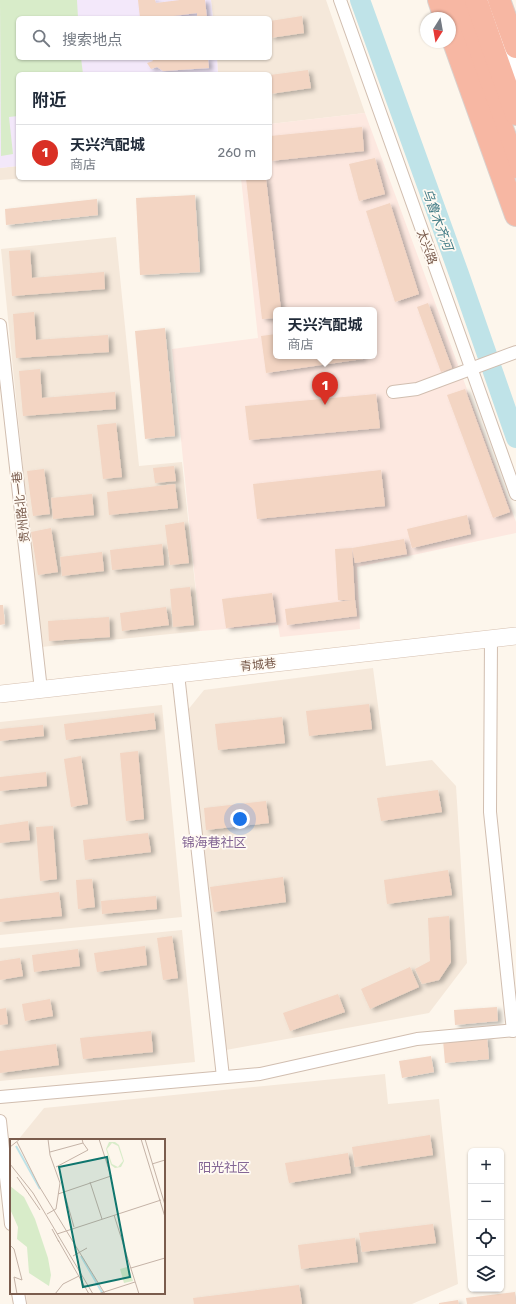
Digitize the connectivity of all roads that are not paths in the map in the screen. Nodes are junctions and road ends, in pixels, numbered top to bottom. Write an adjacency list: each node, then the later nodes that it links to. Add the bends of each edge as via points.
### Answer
1 (340, 0): 20 (street, 太兴路)
2 (436, 0): 8 (street)
3 (439, 0): 9 (highway)
4 (456, 0): 15 (highway)
5 (476, 0): 14 (highway)
6 (488, 0): 13 (street)
7 (499, 0): 10 (highway)
8 (440, 12)
9 (443, 12)
10 (516, 47)
11 (453, 48): 17 (street)
12 (456, 48): 16 (highway)
13 (516, 76)
14 (516, 114)
15 (516, 168)
16 (516, 215)
17 (516, 227)
18 (0, 325): 26 (street, 贵州路北一巷)
19 (516, 352): 20 (street)
20 (475, 367): 21 (street, via 417,389); 22 (street, 太兴路)
21 (393, 392)
22 (516, 494)
23 (516, 636): 24 (street, 青城巷)
24 (491, 639): 25 (street, 青城巷); 28 (street, via 490,812)
25 (178, 674): 26 (street, 青城巷); 29 (street)
26 (41, 690): 27 (street, 青城巷)
27 (0, 694)
28 (515, 1031): 29 (street, via 417,1039 260,1074)
29 (223, 1077): 30 (street)
30 (0, 1097)
31 (0, 1121): 32 (street)
32 (10, 1215)
33 (18, 1294): 34 (street)
34 (20, 1304)

